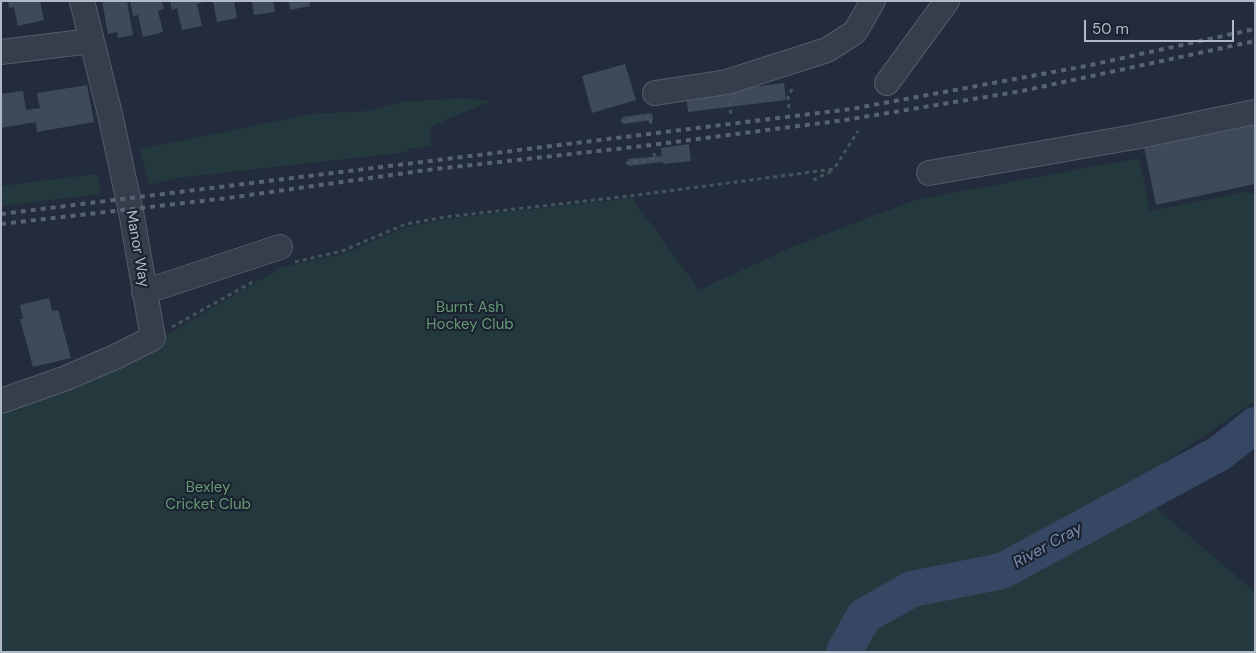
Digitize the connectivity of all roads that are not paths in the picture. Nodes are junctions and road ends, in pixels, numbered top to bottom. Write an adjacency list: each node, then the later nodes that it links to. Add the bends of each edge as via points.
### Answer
1 (82, 1): 4 (street, Manor Way)
2 (873, 1): 7 (street, via 854,32 827,50 727,82)
3 (947, 1): 6 (street)
4 (91, 41): 5 (street); 11 (street, Manor Way, via 125,184)
5 (1, 52)
6 (887, 83)
7 (655, 94)
8 (1255, 112): 9 (street)
9 (929, 173)
10 (285, 255): 11 (street)
11 (144, 292): 12 (street, Manor Way, via 153,338 66,378)
12 (1, 401)

